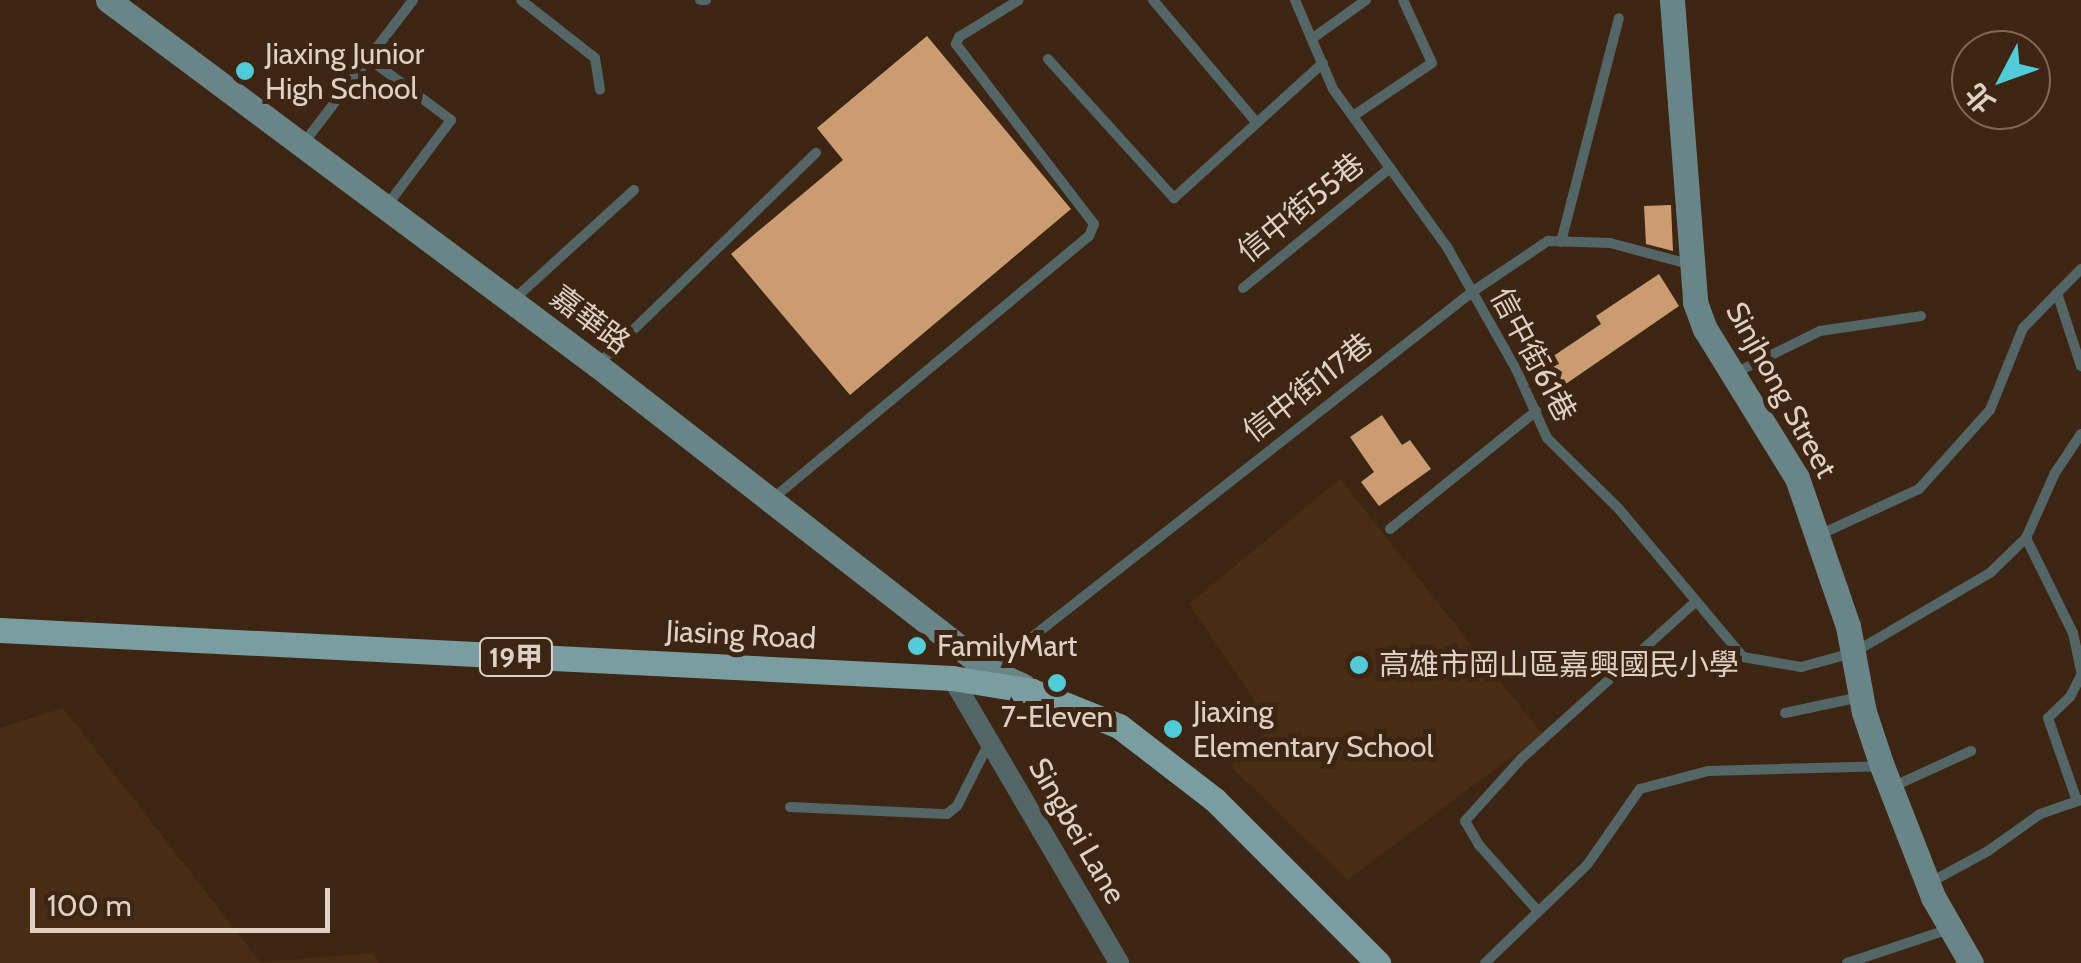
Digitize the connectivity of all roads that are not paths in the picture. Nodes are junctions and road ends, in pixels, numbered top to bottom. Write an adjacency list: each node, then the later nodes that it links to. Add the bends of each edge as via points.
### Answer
1 (108, 0): 18 (street, 嘉華路)
2 (413, 0): 12 (lane)
3 (521, 0): 15 (lane, via 594,58)
4 (1019, 0): 36 (lane, via 956,44 1094,224 1089,236)
5 (1153, 0): 17 (lane)
6 (1294, 0): 11 (lane, 信中街61巷)
7 (1366, 0): 11 (lane)
8 (1403, 0): 16 (lane, via 1432,64)
9 (1672, 0): 24 (street, Sinjhong Street)
10 (1619, 18): 23 (lane)
11 (1314, 38): 14 (lane, 信中街61巷)
12 (368, 58): 18 (lane); 22 (lane, via 452,120)
13 (1048, 59): 17 (lane, via 1174,198)
14 (1323, 63): 16 (lane, 信中街61巷); 17 (lane)
15 (600, 90)
16 (1353, 116): 20 (lane, 信中街61巷)
17 (1257, 123)
18 (302, 145): 22 (street, 嘉華路)
19 (816, 152): 31 (lane)
20 (1390, 168): 26 (lane, 信中街55巷); 27 (lane, 信中街61巷)
21 (634, 190): 29 (lane)
22 (386, 208): 29 (street, 嘉華路)
23 (1562, 242): 24 (lane, 信中街117巷, via 1610,243); 27 (lane, 信中街117巷, via 1548,241)
24 (1690, 264): 33 (street, Sinjhong Street, via 1705,329)
25 (2081, 269): 28 (lane)
26 (1243, 288)
27 (1472, 292): 34 (lane, 信中街61巷); 43 (lane, 信中街117巷)
28 (2057, 294): 32 (lane); 38 (lane, via 2023,328 1990,410 1919,489)
29 (512, 302): 31 (street, 嘉華路)
30 (1921, 316): 33 (lane, via 1820,331)
31 (597, 365): 36 (street, 嘉華路)
32 (2081, 366)
33 (1733, 374): 38 (street, Sinjhong Street, via 1791,466)
34 (1536, 411): 37 (lane); 40 (lane, 信中街61巷, via 1554,447 1619,510)
35 (2081, 434): 39 (lane)
36 (770, 500): 43 (street, 嘉華路)
37 (1390, 528)
38 (1818, 535): 42 (street, Sinjhong Street)
39 (2026, 538): 42 (lane, 信中街61巷, via 1990,573); 44 (lane, via 2073,633)
40 (1695, 602): 42 (lane, 信中街61巷, via 1751,660 1801,667); 55 (lane, via 1522,758 1465,821)
41 (0, 630): 45 (main road, Jiasing Road / 19甲)
42 (1852, 652): 47 (street, Sinjhong Street)
43 (990, 671): 46 (street, 嘉華路)
44 (2081, 674): 52 (lane, via 2048,718)
45 (952, 678): 46 (main road, Jiasing Road / 19甲); 49 (street, Singbei Lane)
46 (1032, 690): 58 (main road, Jiasing Road / 19甲, via 1120,726 1215,800)
47 (1860, 696): 48 (lane); 51 (street, Sinjhong Street)
48 (1784, 713)
49 (990, 742): 53 (lane, via 947,814); 57 (street, Singbei Lane)
50 (1971, 751): 51 (lane)
51 (1886, 777): 54 (street, Sinjhong Street); 55 (lane, via 1708,771 1640,789 1586,865)
52 (2079, 801): 54 (lane, via 2040,814)
53 (790, 807)
54 (1928, 884): 56 (street, Sinjhong Street)
55 (1536, 908): 59 (lane)
56 (1951, 928): 60 (lane); 61 (street, Sinjhong Street)
57 (1119, 963)
58 (1378, 963)
59 (1486, 963)
60 (1847, 963)
61 (1971, 963)

